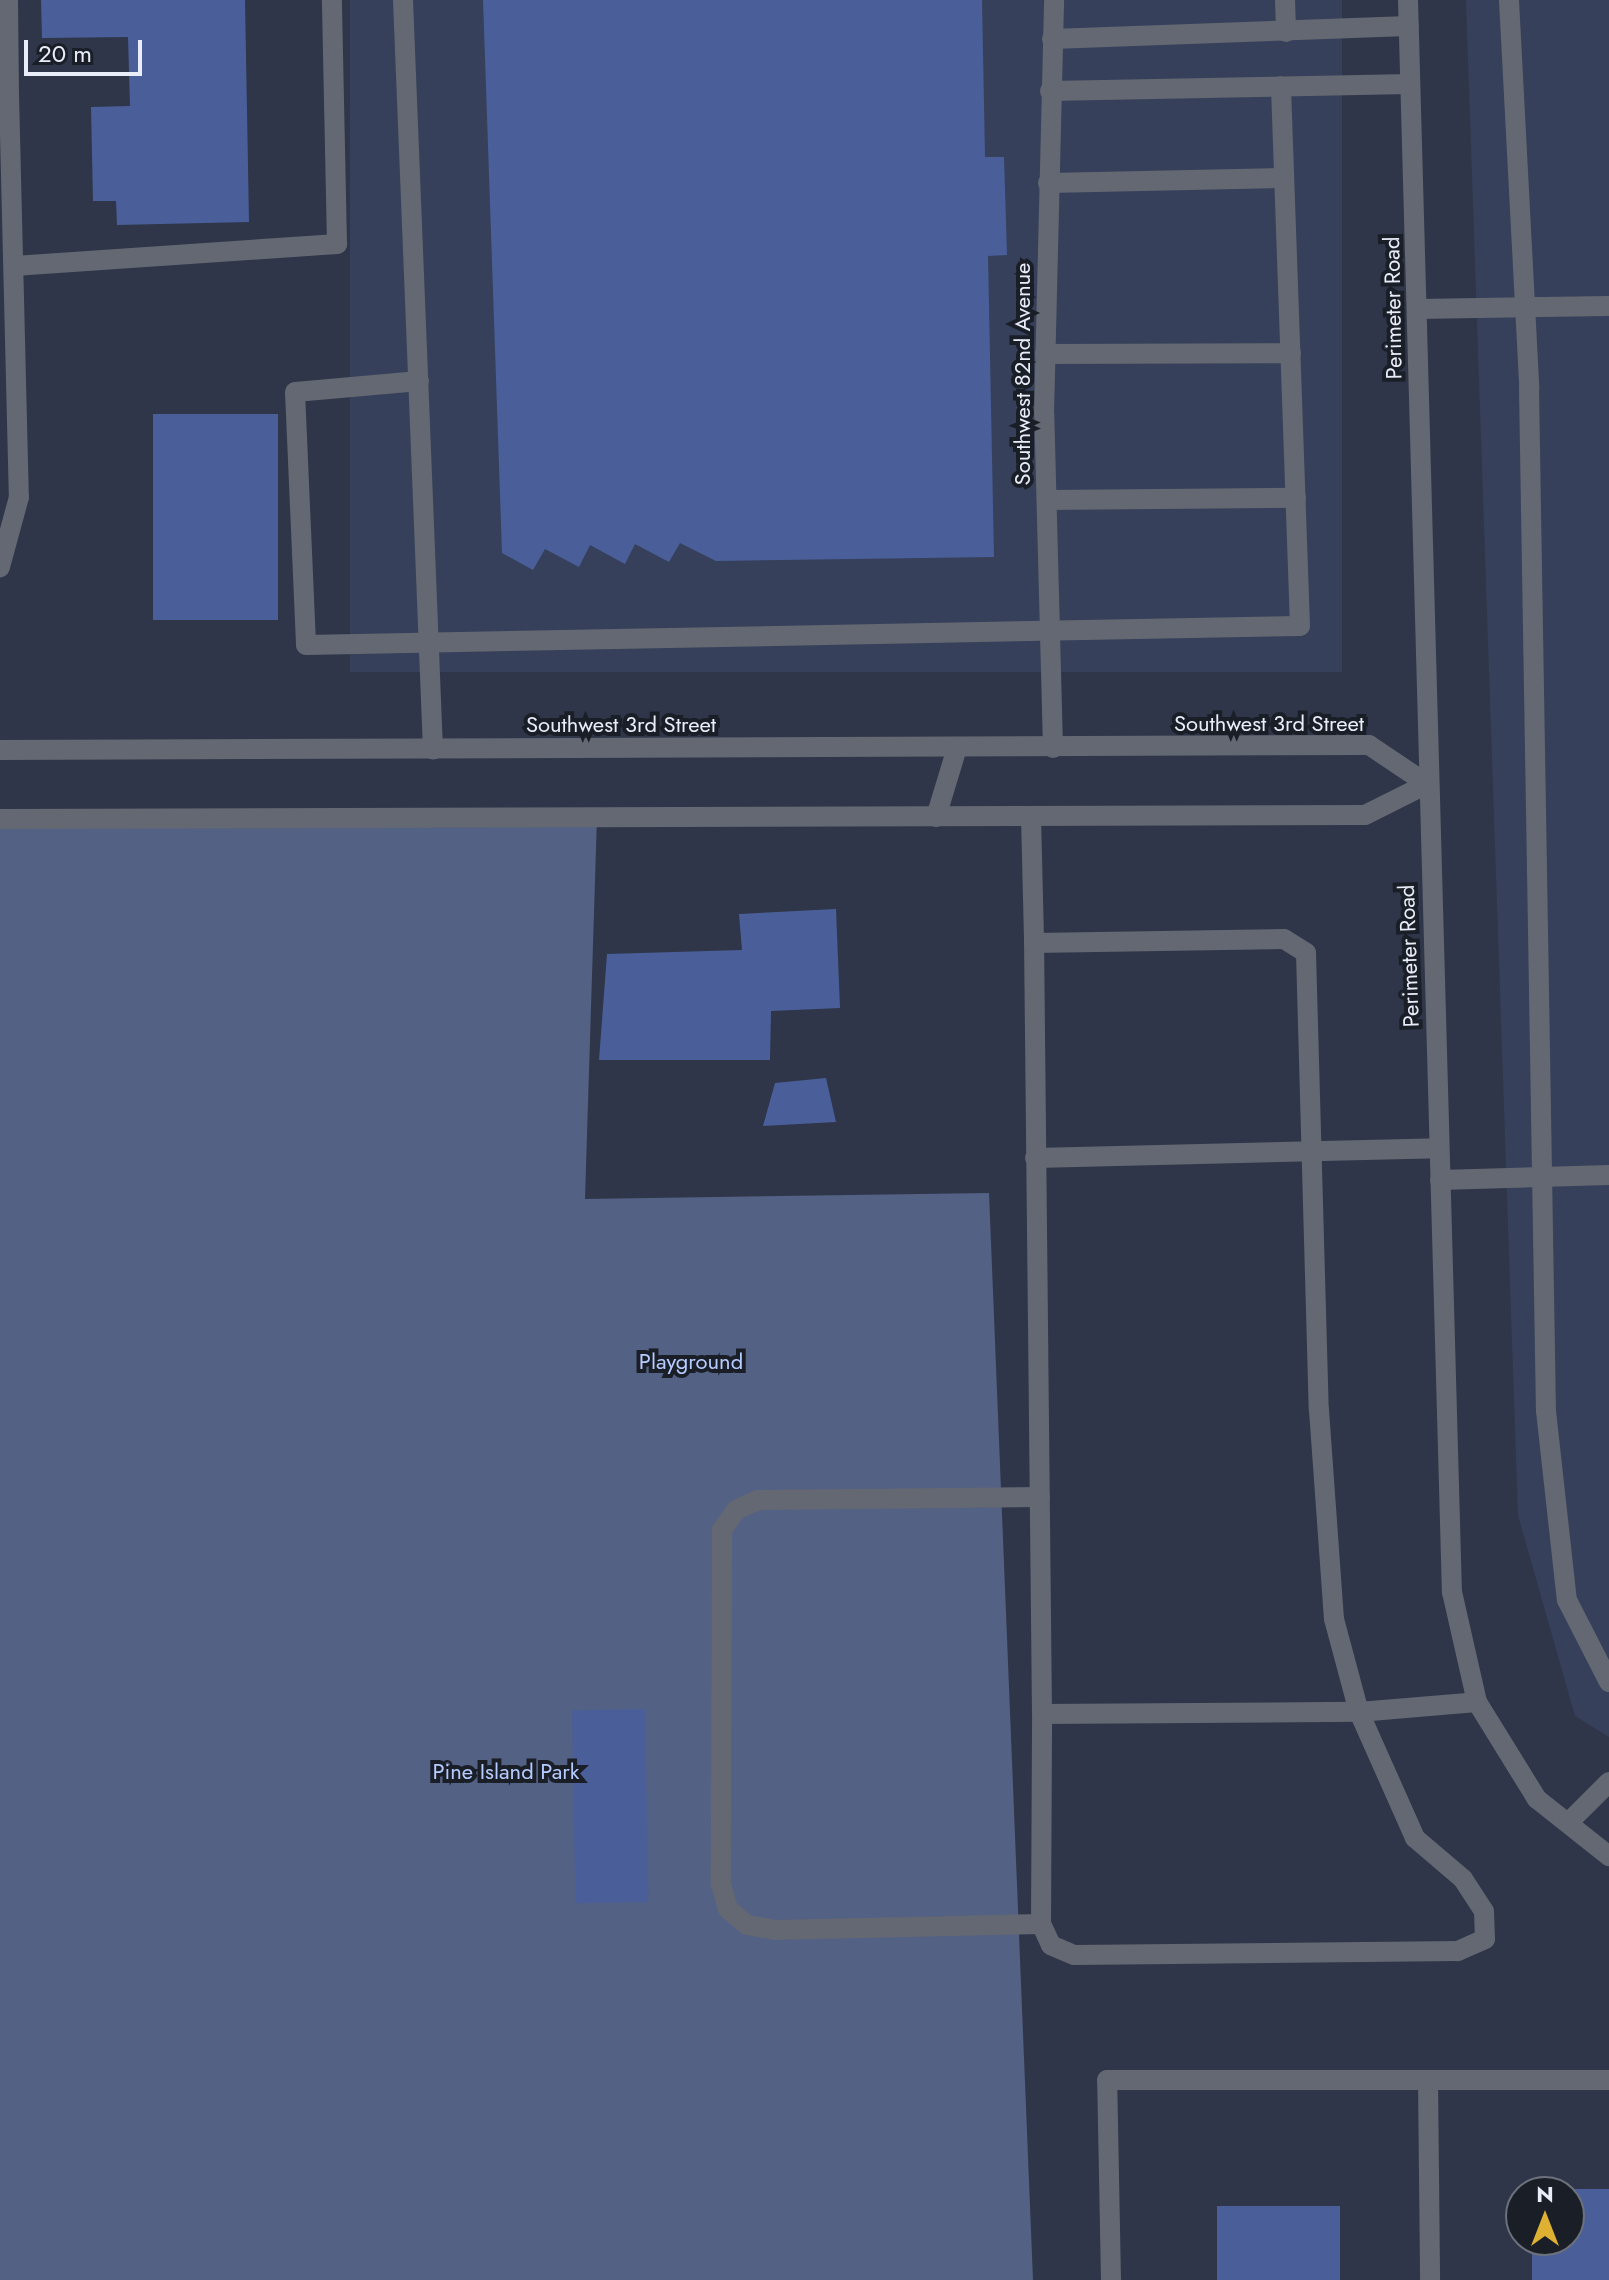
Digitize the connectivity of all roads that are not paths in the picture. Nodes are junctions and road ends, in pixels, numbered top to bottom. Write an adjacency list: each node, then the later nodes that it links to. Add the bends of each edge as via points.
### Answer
1 (8, 0): 14 (street)
2 (332, 0): 18 (street, via 337,244)
3 (403, 0): 24 (street)
4 (1054, 0): 10 (street, Southwest 82nd Avenue)
5 (1285, 0): 9 (street)
6 (1408, 0): 8 (street, Perimeter Road)
7 (1509, 0): 20 (street)
8 (1409, 26): 9 (street); 11 (street, Perimeter Road)
9 (1286, 32): 10 (street)
10 (1052, 39): 13 (street, Southwest 82nd Avenue)
11 (1410, 84): 12 (street); 21 (street, Perimeter Road)
12 (1281, 86): 13 (street); 15 (street)
13 (1050, 91): 16 (street, Southwest 82nd Avenue)
14 (5, 94): 17 (street)
15 (1284, 178): 16 (street); 22 (street)
16 (1048, 183): 23 (street, Southwest 82nd Avenue)
17 (6, 187): 18 (street)
18 (14, 266): 27 (street, via 19,497)
19 (1609, 306): 20 (street)
20 (1525, 307): 21 (street); 43 (street)
21 (1417, 309): 34 (street, Perimeter Road)
22 (1291, 353): 23 (street); 25 (street)
23 (1045, 354): 26 (street, Southwest 82nd Avenue)
24 (419, 381): 29 (street); 29 (street, via 295,392 306,645)
25 (1296, 498): 26 (street); 28 (street, via 1300,626)
26 (1047, 500): 28 (street, Southwest 82nd Avenue)
27 (0, 567)
28 (1050, 632): 29 (street); 31 (street, Southwest 82nd Avenue)
29 (429, 639): 32 (street)
30 (957, 748): 31 (street, Southwest 3rd Street); 32 (street, Southwest 3rd Street); 36 (street)
31 (1053, 748): 34 (street, Southwest 3rd Street, via 1369,745)
32 (433, 749): 33 (street, Southwest 3rd Street)
33 (0, 750)
34 (1427, 784): 35 (street, via 1365,815); 39 (street, Perimeter Road)
35 (1031, 816): 36 (street); 38 (street)
36 (936, 817): 37 (street)
37 (0, 819)
38 (1034, 943): 40 (street, via 1284,939 1306,953); 41 (street)
39 (1439, 1148): 40 (street); 44 (street, Perimeter Road)
40 (1313, 1152): 41 (street); 48 (street, via 1334,1619)
41 (1035, 1158): 45 (street)
42 (1609, 1175): 43 (street)
43 (1539, 1177): 44 (street); 46 (street, via 1553,1515 1567,1600)
44 (1440, 1180): 47 (street, Perimeter Road, via 1452,1592)
45 (1040, 1497): 49 (street); 53 (street, via 758,1500 736,1510 722,1530 721,1884 728,1909 747,1925 774,1930)
46 (1609, 1682)
47 (1477, 1702): 48 (street); 51 (street, Perimeter Road, via 1537,1799)
48 (1359, 1712): 49 (street); 53 (street, via 1415,1838 1463,1879 1484,1911 1485,1939 1458,1951 1074,1955 1051,1945)
49 (1042, 1714): 53 (street)
50 (1609, 1782): 51 (street)
51 (1568, 1823): 52 (street, Perimeter Road)
52 (1609, 1856)
53 (1041, 1924)
54 (1428, 2080): 55 (street); 56 (street, via 1107,2080); 57 (street)
55 (1609, 2080)
56 (1111, 2280)
57 (1430, 2280)

